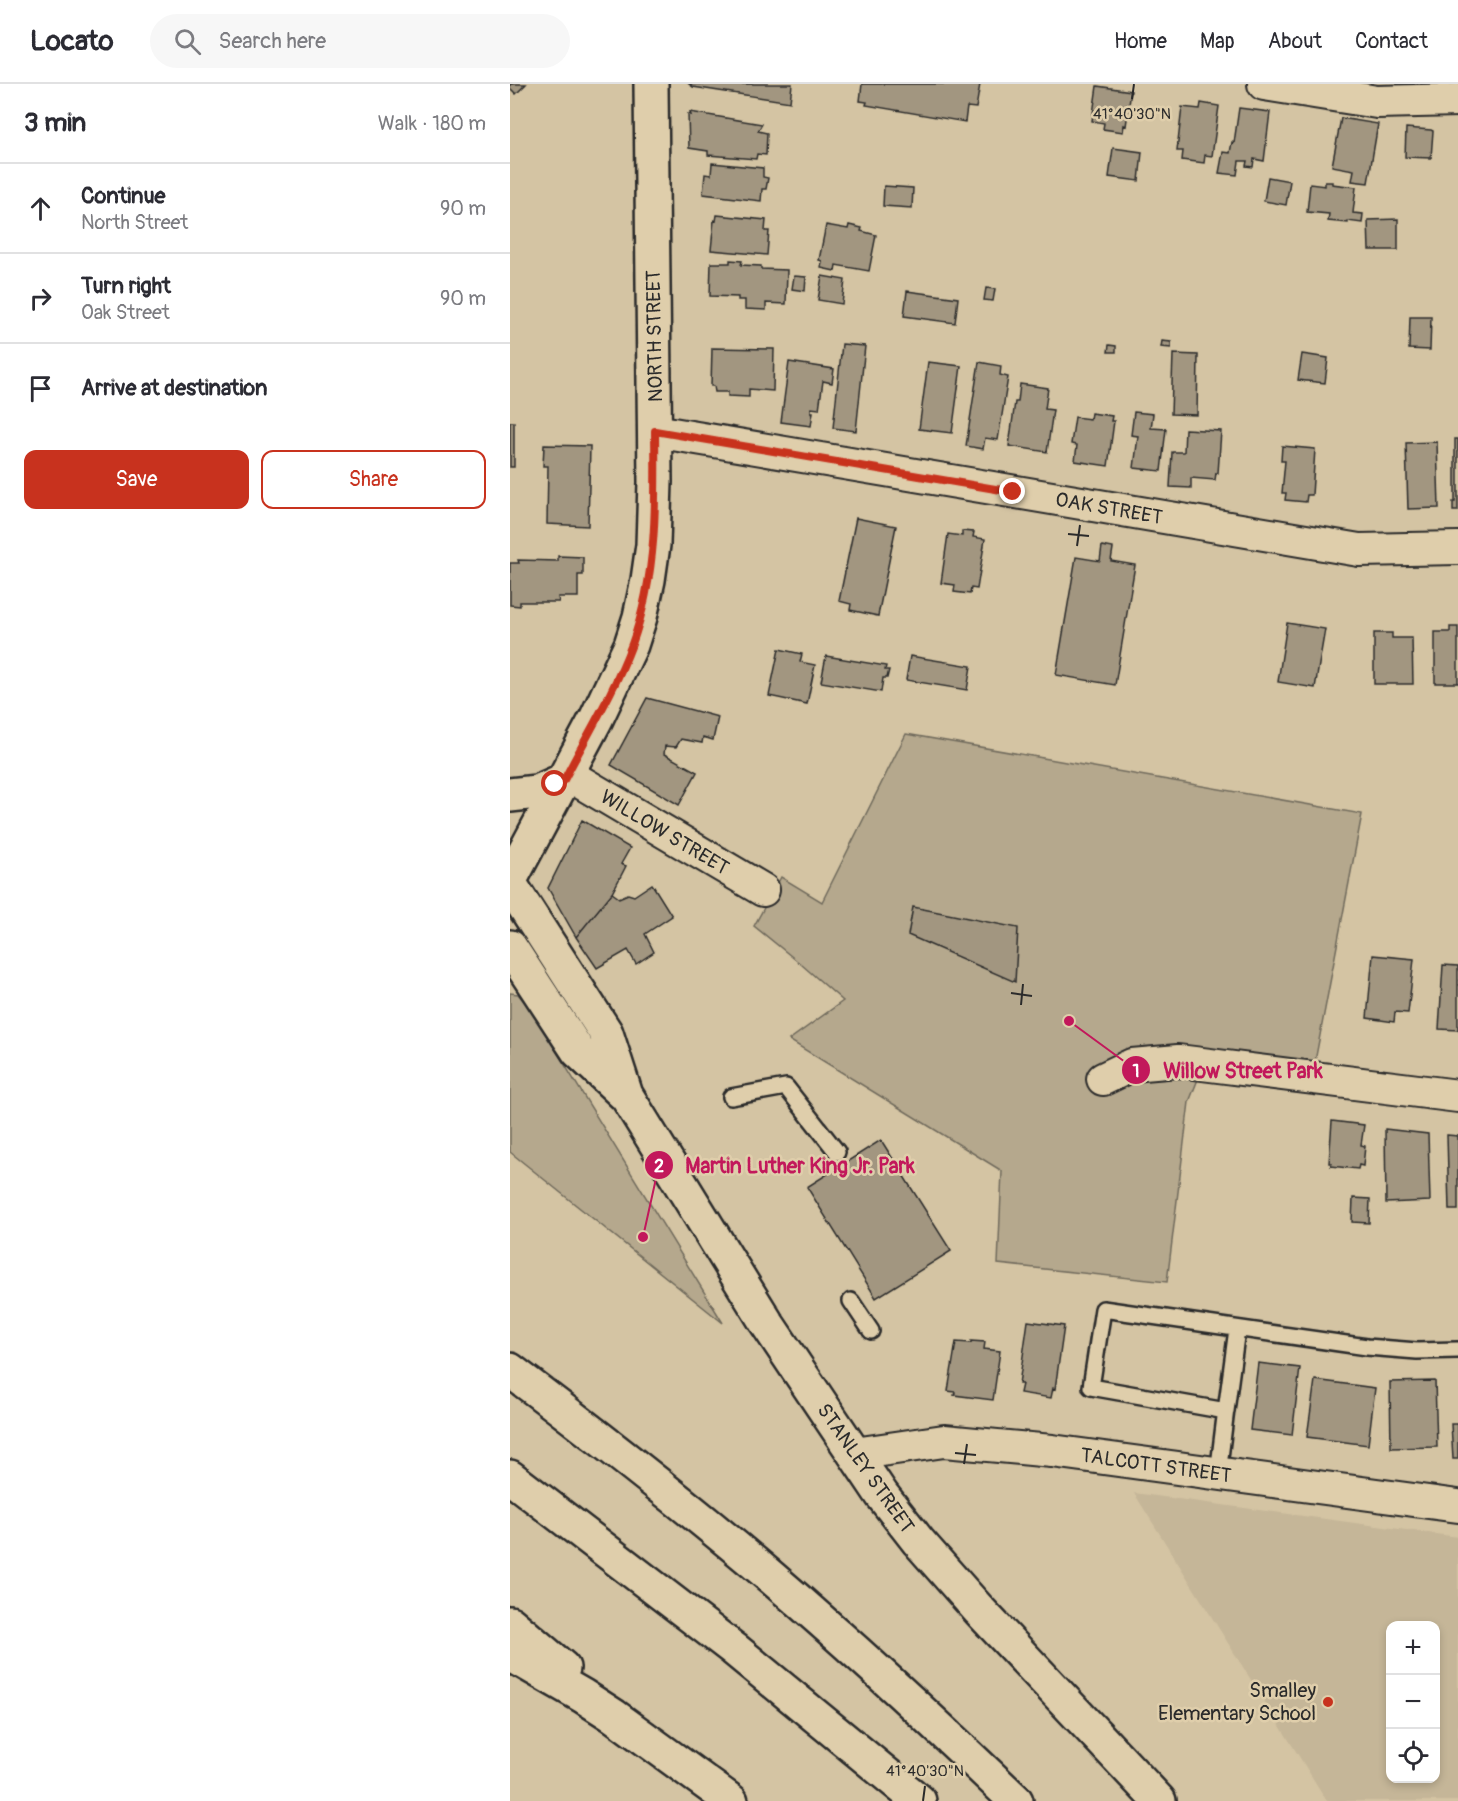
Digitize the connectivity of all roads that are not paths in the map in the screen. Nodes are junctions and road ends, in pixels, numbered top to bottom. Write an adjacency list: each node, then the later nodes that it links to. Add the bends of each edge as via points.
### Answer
1 (651, 84): 4 (main road, NORTH STREET)
2 (1264, 84): 3 (street, via 1377,102)
3 (1458, 100)
4 (655, 431): 5 (street, OAK STREET, via 1359,550); 6 (main road, NORTH STREET, via 653,545 640,617 618,676)
5 (1458, 548)
6 (566, 777): 7 (main road, via 537,792); 8 (main road, NORTH STREET); 9 (street, WILLOW STREET)
7 (510, 795)
8 (510, 882): 12 (main road, STANLEY STREET, via 606,1033)
9 (763, 890)
10 (510, 947): 12 (main road, STANLEY STREET, via 578,1051)
11 (1103, 1079): 13 (street, via 1131,1065 1178,1061)
12 (626, 1095): 22 (main road, STANLEY STREET, via 766,1322)
13 (1458, 1096)
14 (731, 1097): 15 (lane, via 786,1087)
15 (837, 1152)
16 (851, 1301): 18 (lane)
17 (1237, 1329): 19 (lane, via 1417,1352); 21 (lane); 21 (lane, via 1103,1310 1091,1387)
18 (871, 1331)
19 (1458, 1350)
20 (510, 1371): 31 (main road, via 769,1575)
21 (1226, 1408): 23 (lane)
22 (854, 1454): 23 (street, TALCOTT STREET, via 944,1441); 32 (main road, STANLEY STREET, via 899,1518 944,1571)
23 (1218, 1474): 25 (street, TALCOTT STREET)
24 (510, 1477): 30 (main road, via 734,1649)
25 (1458, 1506)
26 (510, 1623): 28 (main road)
27 (510, 1654): 28 (main road)
28 (614, 1716): 29 (main road)
29 (731, 1801)
30 (919, 1801)
31 (1016, 1801)
32 (1159, 1801)

